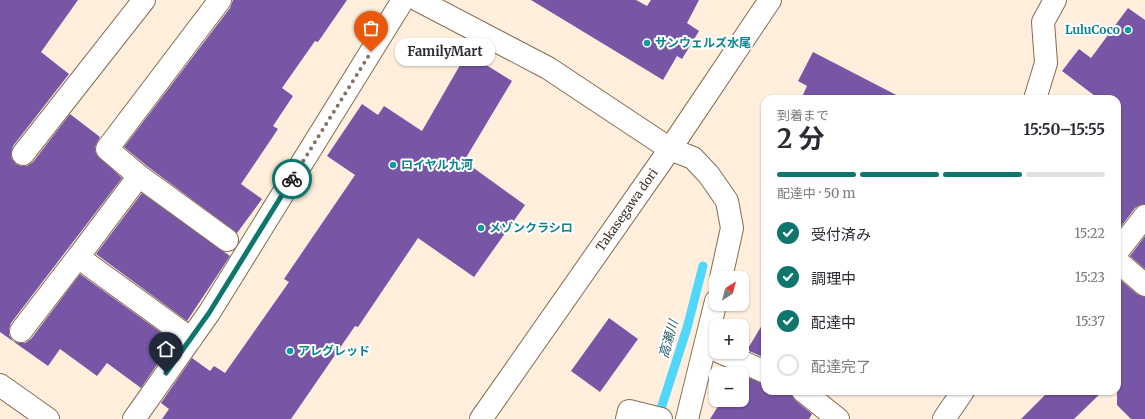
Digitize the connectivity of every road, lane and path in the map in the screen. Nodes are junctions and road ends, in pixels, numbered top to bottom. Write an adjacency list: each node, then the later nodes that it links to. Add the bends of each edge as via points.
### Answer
1 (144, 0): 9 (street)
2 (220, 0): 10 (street, via 108,149)
3 (403, 0): 19 (street)
4 (770, 0): 8 (street, Takasegawa dori)
5 (1055, 0): 7 (street, via 1043,22 1046,63)
6 (427, 2): 8 (street, via 548,68)
7 (1036, 95)
8 (670, 149): 16 (street, via 693,158 709,175 727,201 732,228); 29 (street, Takasegawa dori)
9 (23, 154)
10 (139, 176): 12 (street); 14 (street)
11 (1145, 216): 13 (street)
12 (227, 240)
13 (1121, 247)
14 (78, 257): 18 (street); 19 (street)
15 (1121, 264): 17 (street)
16 (723, 271)
17 (1145, 285)
18 (22, 331)
19 (191, 339): 28 (street)
20 (710, 359): 31 (street)
21 (736, 359): 22 (street)
22 (761, 370)
23 (0, 385): 27 (street)
24 (807, 395): 32 (street)
25 (960, 395): 33 (street)
26 (628, 415): 30 (street)
27 (48, 419)
28 (134, 419)
29 (481, 419)
30 (661, 419)
31 (687, 419)
32 (838, 419)
33 (944, 419)

